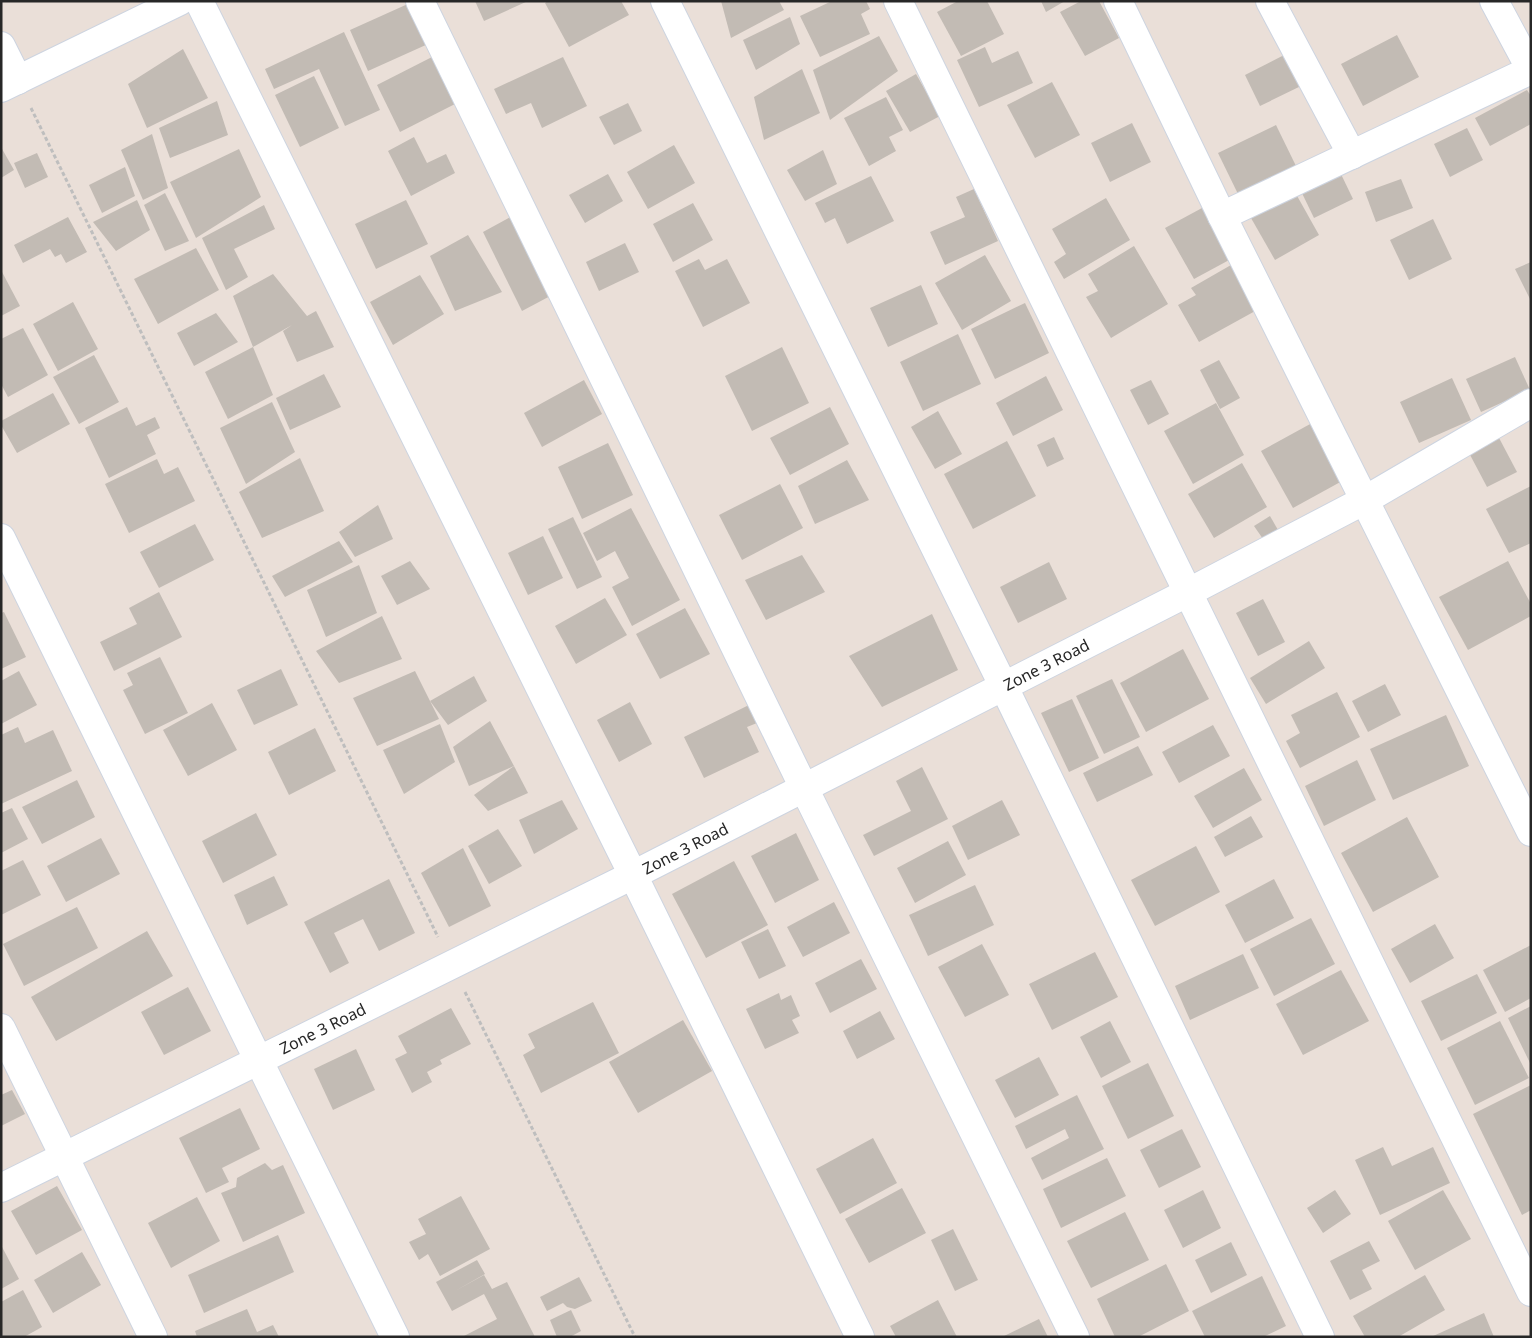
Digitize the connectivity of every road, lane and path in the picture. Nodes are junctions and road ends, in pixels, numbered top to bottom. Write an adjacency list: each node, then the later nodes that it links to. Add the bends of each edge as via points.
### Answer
1 (180, 1): 10 (street)
2 (199, 1): 20 (street)
3 (420, 1): 18 (street)
4 (665, 1): 17 (street)
5 (898, 1): 16 (street)
6 (1118, 1): 12 (street)
7 (1270, 1): 11 (street)
8 (1494, 1): 11 (street, via 1531,70)
9 (1, 46): 10 (street)
10 (10, 84): 21 (path)
11 (1352, 155): 12 (street)
12 (1222, 216): 14 (street)
13 (1531, 403): 14 (street, Zone 3 Road)
14 (1365, 500): 16 (street, Zone 3 Road); 19 (street)
15 (1, 538): 23 (street)
16 (1187, 593): 17 (street, Zone 3 Road); 26 (street)
17 (1004, 685): 18 (street, Zone 3 Road); 32 (street)
18 (804, 788): 20 (street, Zone 3 Road); 31 (street)
19 (1531, 832)
20 (633, 875): 21 (street, Zone 3 Road); 30 (street)
21 (452, 965): 23 (street, Zone 3 Road); 29 (path)
22 (1, 1028): 24 (street)
23 (259, 1061): 24 (street, Zone 3 Road); 28 (street)
24 (63, 1157): 25 (street, Zone 3 Road); 27 (street)
25 (1, 1188)
26 (1531, 1292)
27 (153, 1337)
28 (395, 1337)
29 (635, 1337)
30 (860, 1337)
31 (1075, 1337)
32 (1320, 1337)

